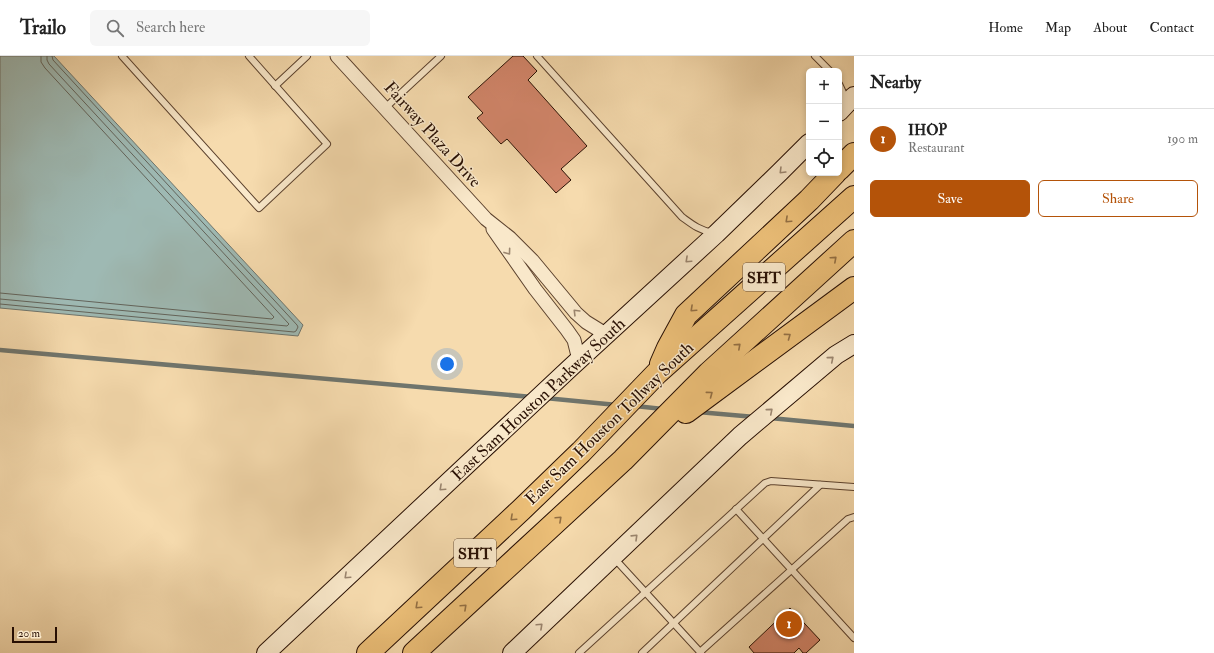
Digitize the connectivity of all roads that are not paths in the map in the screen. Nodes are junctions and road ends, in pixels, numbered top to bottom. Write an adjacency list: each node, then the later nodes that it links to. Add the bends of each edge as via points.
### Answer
1 (122, 56): 9 (lane, via 259,208 327,144)
2 (249, 56): 9 (lane)
3 (307, 56): 9 (lane)
4 (337, 56): 12 (street, Fairway Plaza Drive)
5 (441, 56): 12 (lane)
6 (537, 56): 19 (lane, via 682,217 703,231)
7 (815, 56): 8 (lane)
8 (827, 68)
9 (275, 86)
10 (842, 91): 11 (lane)
11 (847, 103)
12 (385, 108): 18 (street, Fairway Plaza Drive)
13 (806, 146): 19 (main road, East Sam Houston Parkway South, one-way to 19)
14 (854, 154): 15 (highway)
15 (842, 166)
16 (832, 176): 24 (highway, one-way to 24, via 686,315)
17 (854, 197): 24 (highway, East Sam Houston Tollway South / SHT)
18 (486, 219): 22 (street, Fairway Plaza Drive, one-way to 18, via 576,314 532,260); 25 (street, Fairway Plaza Drive, one-way to 25, via 503,246 574,340)
19 (716, 234): 22 (main road, East Sam Houston Parkway South, one-way to 22)
20 (854, 241): 26 (highway, East Sam Houston Tollway South / SHT, one-way to 20, via 709,373)
21 (854, 288): 26 (highway, one-way to 21)
22 (607, 335): 25 (main road, East Sam Houston Parkway South)
23 (854, 344): 32 (main road, one-way to 23, via 740,436 836,355)
24 (671, 353): 38 (highway, East Sam Houston Tollway South / SHT, one-way to 38, via 657,373 581,452)
25 (575, 364): 37 (main road, East Sam Houston Parkway South, one-way to 37)
26 (623, 460): 39 (highway, East Sam Houston Tollway South / SHT, one-way to 26)
27 (820, 485): 28 (lane); 29 (lane, via 765,482); 31 (lane)
28 (854, 487)
29 (736, 509): 31 (lane); 34 (lane)
30 (854, 517): 33 (lane, via 848,519)
31 (763, 538): 33 (lane); 35 (lane)
32 (614, 557): 34 (lane); 40 (main road, one-way to 32)
33 (792, 570): 36 (lane); 43 (lane)
34 (646, 592): 35 (lane); 41 (lane)
35 (674, 623): 42 (lane); 43 (lane)
36 (854, 638)
37 (266, 653)
38 (368, 653)
39 (414, 653)
40 (512, 653)
41 (579, 653)
42 (642, 653)
43 (700, 653)

